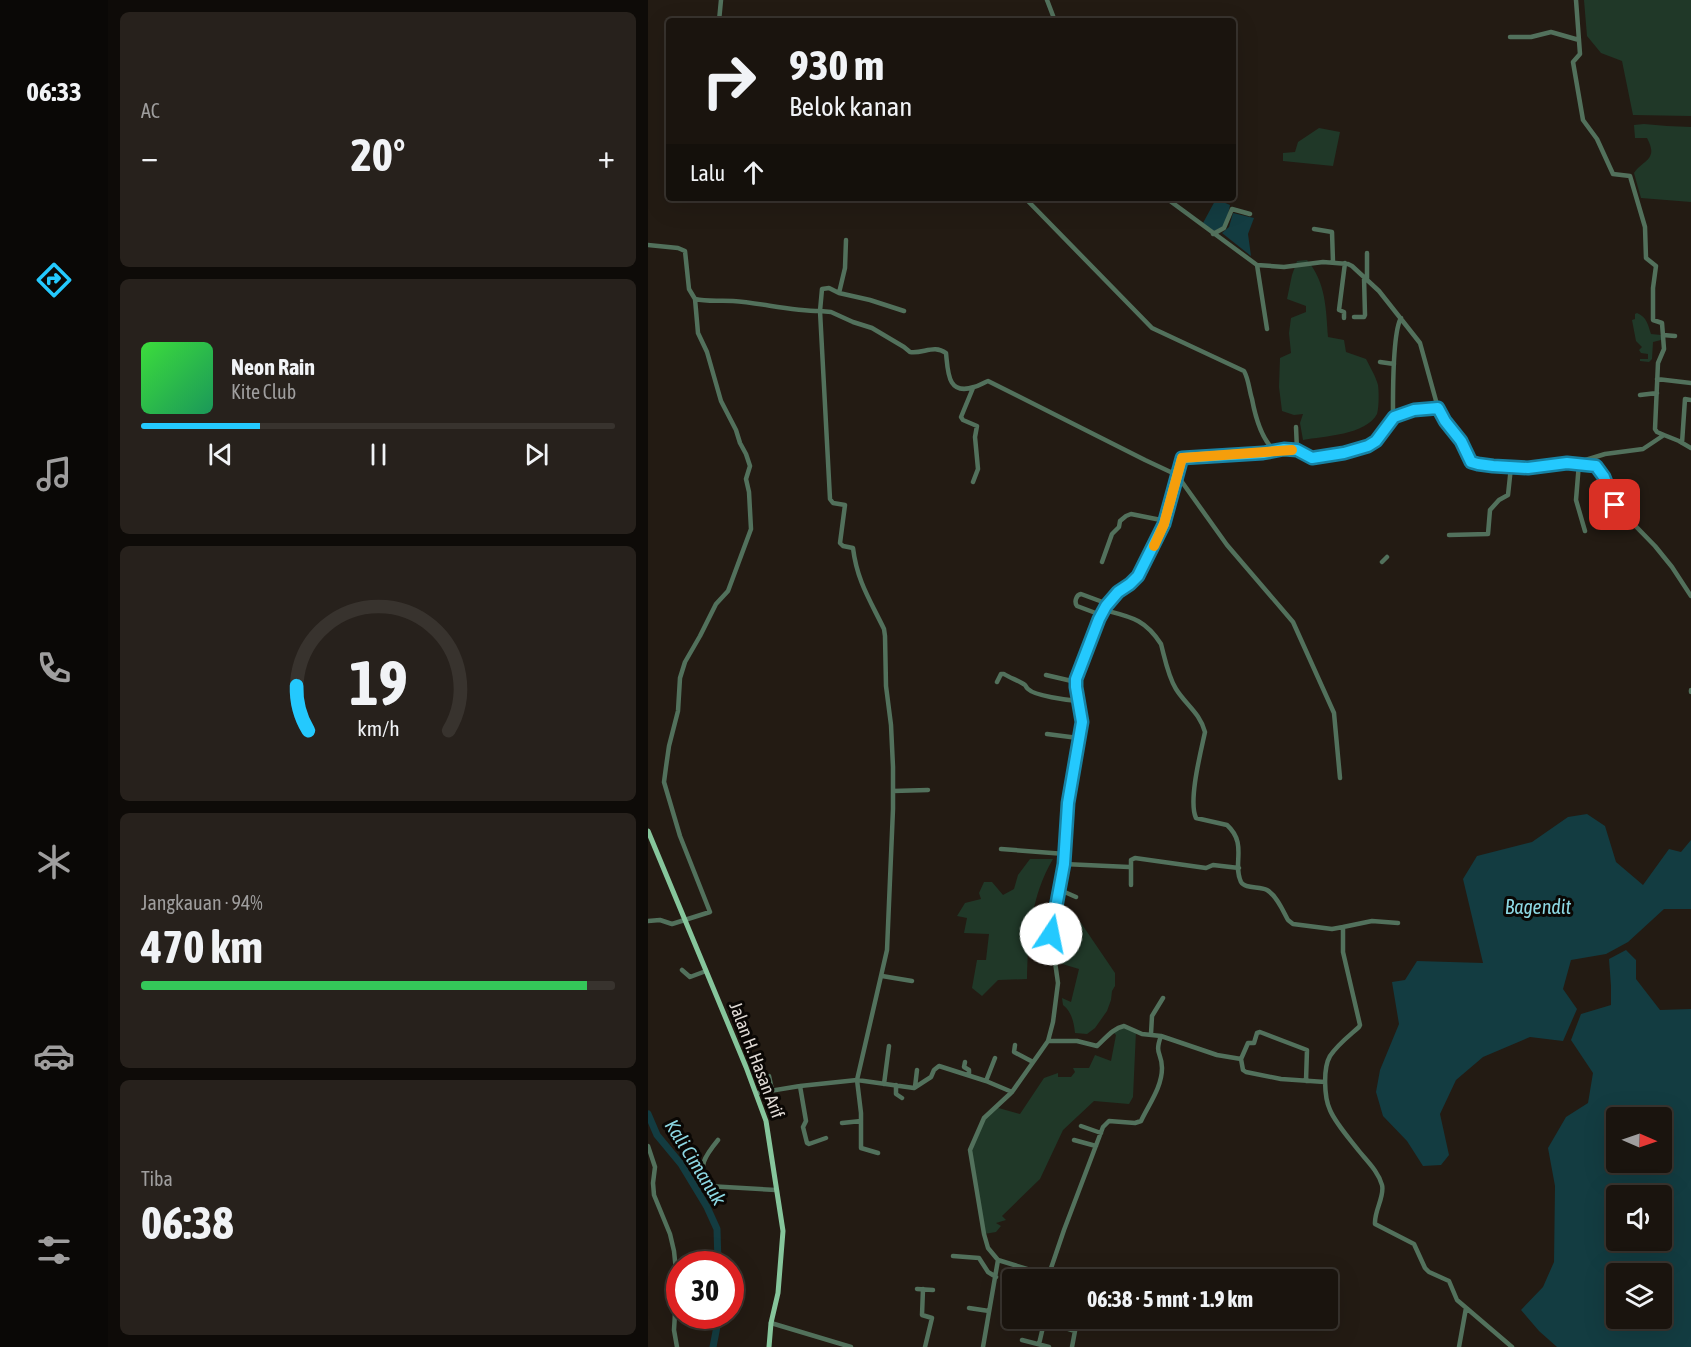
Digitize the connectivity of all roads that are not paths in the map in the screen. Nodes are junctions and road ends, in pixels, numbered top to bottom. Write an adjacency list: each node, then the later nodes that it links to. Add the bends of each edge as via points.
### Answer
1 (721, 0): 4 (street)
2 (1047, 0): 5 (street)
3 (1576, 0): 7 (street)
4 (719, 18)
5 (1054, 18)
6 (1510, 37): 7 (street, via 1551,32)
7 (1579, 40): 28 (street, via 1580,54 1573,62 1583,120 1613,174 1631,178 1645,227 1646,258 1656,265 1653,320 1662,323)
8 (1028, 201): 46 (street, via 1152,328 1244,371 1262,431 1269,445)
9 (1170, 201): 12 (street)
10 (1250, 214): 12 (street, via 1232,209 1224,228)
11 (1314, 229): 16 (street, via 1332,232)
12 (1213, 234): 18 (street)
13 (846, 240): 20 (street)
14 (648, 245): 21 (street, via 685,250 689,288)
15 (1367, 254): 19 (street)
16 (1333, 262): 17 (street); 18 (street, via 1284,267)
17 (1345, 263): 19 (street); 25 (street, via 1339,309)
18 (1257, 265): 27 (street)
19 (1365, 279): 24 (street, via 1365,316); 26 (street)
20 (839, 294): 22 (street, via 822,289); 23 (street)
21 (695, 299): 22 (street); 78 (street, via 698,333 721,401 750,466 746,479 751,529 728,591 716,604 680,678 664,782 710,912)
22 (820, 311): 34 (street, via 872,328 910,352 931,348 944,351 951,382 960,388); 67 (street, via 830,499 845,505 840,543 853,549 856,571 884,629)
23 (904, 311)
24 (1354, 316)
25 (1344, 318)
26 (1401, 318): 31 (street); 38 (street, via 1421,345)
27 (1267, 329)
28 (1663, 335): 29 (street); 32 (street)
29 (1675, 336)
30 (1380, 362): 31 (street)
31 (1395, 364): 39 (street)
32 (1658, 379): 33 (street); 35 (street)
33 (1691, 383)
34 (972, 388): 50 (street, via 986,381 995,384); 51 (street, via 961,417 977,426 978,469)
35 (1657, 393): 36 (street); 43 (street, via 1655,429)
36 (1640, 395)
37 (1691, 400): 41 (street, via 1685,399)
38 (1438, 408): 39 (street); 49 (street, via 1471,462)
39 (1394, 417): 47 (street, via 1368,446 1312,458)
40 (1296, 427): 47 (street)
41 (1683, 429): 42 (street); 44 (street)
42 (1691, 429)
43 (1662, 436): 44 (street); 48 (street, via 1643,449 1605,454)
44 (1682, 443): 45 (street)
45 (1691, 448)
46 (1279, 450): 47 (street); 50 (street, via 1184,457)
47 (1297, 450)
48 (1578, 463): 49 (street); 53 (street, via 1576,500); 56 (street, via 1597,467 1615,505 1655,546)
49 (1511, 467): 54 (street, via 1508,495 1490,510 1488,534)
50 (1177, 475): 52 (street); 65 (street, via 1227,545 1293,622 1334,713)
51 (972, 482)
52 (1166, 520): 55 (street, via 1126,516 1112,534); 57 (street, via 1138,576)
53 (1585, 531)
54 (1449, 535)
55 (1102, 562)
56 (1691, 597)
57 (1108, 604): 58 (street); 58 (street, via 1081,594 1077,597 1077,606)
58 (1103, 613): 61 (street); 73 (street, via 1133,617 1161,644 1172,681 1198,715 1205,732 1194,798 1196,818 1230,827 1238,842)
59 (1046, 675): 61 (street)
60 (997, 682): 62 (street, via 1004,674 1032,691)
61 (1076, 682): 62 (street)
62 (1078, 701): 64 (street, via 1082,722)
63 (1047, 734): 64 (street)
64 (1078, 738): 70 (street)
65 (1340, 778)
66 (928, 790): 67 (street)
67 (893, 791): 83 (street)
68 (648, 831): 78 (main road, Jalan H. Hasan Arif)
69 (1001, 849): 70 (street)
70 (1065, 854): 71 (street)
71 (1064, 864): 72 (street); 75 (street)
72 (1128, 867): 73 (street, via 1135,858 1206,868); 74 (street)
73 (1239, 868): 80 (street, via 1243,884 1270,892 1293,924)
74 (1131, 885)
75 (1060, 890): 76 (street); 88 (street, via 1051,934 1058,983)
76 (1076, 897)
77 (648, 921): 78 (street)
78 (685, 921): 82 (main road, Jalan H. Hasan Arif)
79 (1398, 923): 80 (street, via 1372,921)
80 (1343, 927): 101 (street, via 1343,952 1360,1025 1331,1055)
81 (682, 970): 82 (street, via 690,977)
82 (706, 970): 108 (main road, Jalan H. Hasan Arif)
83 (882, 976): 84 (street); 98 (street)
84 (912, 981)
85 (1163, 998): 86 (street, via 1152,1016)
86 (1151, 1034): 87 (street); 88 (street, via 1120,1026 1097,1046)
87 (1161, 1036): 92 (street); 113 (street, via 1157,1049 1162,1064 1161,1080 1141,1121 1109,1121)
88 (1048, 1041): 94 (street)
89 (1015, 1045): 94 (street, via 1014,1052)
90 (889, 1046): 102 (street)
91 (994, 1058): 99 (street)
92 (1241, 1059): 100 (street, via 1246,1072); 100 (street, via 1248,1043 1254,1043 1260,1032 1307,1050)
93 (965, 1062): 96 (street)
94 (1033, 1062): 107 (street)
95 (917, 1070): 105 (street)
96 (969, 1075): 99 (street); 105 (street, via 939,1066 931,1077)
97 (769, 1076): 106 (street)
98 (857, 1080): 102 (street); 104 (street); 110 (street)
99 (986, 1081): 107 (street)
100 (1306, 1081): 101 (street)
101 (1325, 1082): 128 (street, via 1329,1109 1382,1184 1375,1224 1414,1244 1427,1270 1449,1281 1454,1296)
102 (884, 1084): 103 (street)
103 (896, 1085): 105 (street); 109 (street, via 896,1094)
104 (800, 1086): 106 (street); 114 (street, via 807,1143)
105 (915, 1087)
106 (772, 1090): 108 (street)
107 (1012, 1092): 122 (street, via 984,1118 970,1153 984,1234 988,1248)
108 (756, 1093): 120 (main road, Jalan H. Hasan Arif, via 766,1120)
109 (902, 1098)
110 (861, 1121): 111 (street); 119 (street, via 861,1149)
111 (842, 1123)
112 (1081, 1126): 113 (street)
113 (1101, 1133): 118 (street)
114 (826, 1138)
115 (717, 1140): 120 (street, via 703,1160 708,1186)
116 (1074, 1140): 118 (street)
117 (648, 1146): 135 (street, via 655,1167 654,1192 674,1251)
118 (1096, 1146): 124 (street)
119 (878, 1153)
120 (776, 1190): 130 (main road, Jalan H. Hasan Arif, via 783,1239)
121 (953, 1256): 125 (street, via 979,1258)
122 (998, 1260): 123 (street); 125 (street)
123 (1024, 1269)
124 (1050, 1269)
125 (996, 1277): 129 (street)
126 (933, 1290): 138 (street, via 920,1289 922,1316 932,1318)
127 (969, 1308): 129 (street)
128 (1466, 1308): 142 (street); 143 (street)
129 (990, 1311): 139 (street)
130 (771, 1323): 136 (main road, Jalan H. Hasan Arif); 137 (street)
131 (1043, 1329): 134 (street)
132 (1069, 1329): 141 (street, via 1075,1331)
133 (1022, 1340): 134 (street)
134 (1039, 1346): 140 (street)
135 (676, 1347)
136 (769, 1347)
137 (851, 1347)
138 (925, 1347)
139 (983, 1347)
140 (1049, 1347)
141 (1072, 1347)
142 (1459, 1347)
143 (1512, 1347)

